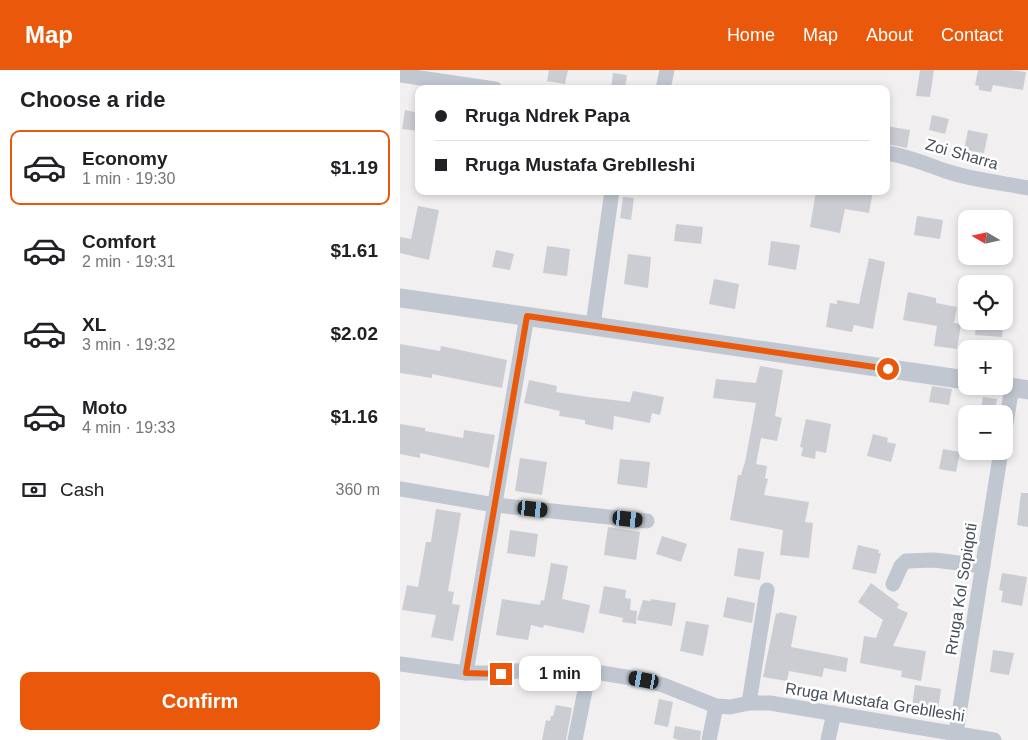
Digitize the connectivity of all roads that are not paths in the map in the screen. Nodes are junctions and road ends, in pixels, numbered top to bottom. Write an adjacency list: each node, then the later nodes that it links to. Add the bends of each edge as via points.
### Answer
1 (667, 70): 4 (street)
2 (400, 75): 3 (street)
3 (468, 85)
4 (664, 85)
5 (890, 154): 6 (street, Zoi Sharra, via 949,172)
6 (1028, 188)
7 (611, 195): 10 (street)
8 (400, 298): 9 (street)
9 (527, 316): 10 (street); 16 (street)
10 (593, 325): 11 (street)
11 (958, 379)
12 (1014, 388): 13 (street)
13 (1010, 405)
14 (1000, 460): 18 (street, Rruga Kol Sopiqoti)
15 (400, 489): 16 (street)
16 (495, 505): 17 (street); 23 (street)
17 (646, 521)
18 (983, 566): 19 (street, via 934,560 906,561); 27 (street, Rruga Kol Sopiqoti)
19 (893, 584)
20 (767, 590): 24 (street)
21 (400, 664): 23 (street, Rruga Mustafa Greblleshi)
22 (590, 671): 23 (street, Rruga Mustafa Greblleshi, via 548,667 501,674); 25 (street, Rruga Mustafa Greblleshi, via 653,682); 29 (street)
23 (466, 673)
24 (749, 703): 25 (street, Rruga Mustafa Greblleshi); 26 (street, Rruga Mustafa Greblleshi)
25 (716, 706): 30 (street)
26 (834, 713): 28 (street, Rruga Mustafa Greblleshi); 31 (street)
27 (956, 733): 28 (street, Rruga Mustafa Greblleshi); 32 (street, Rruga Mustafa Greblleshi)
28 (918, 734)
29 (575, 740)
30 (709, 740)
31 (828, 740)
32 (994, 740)

